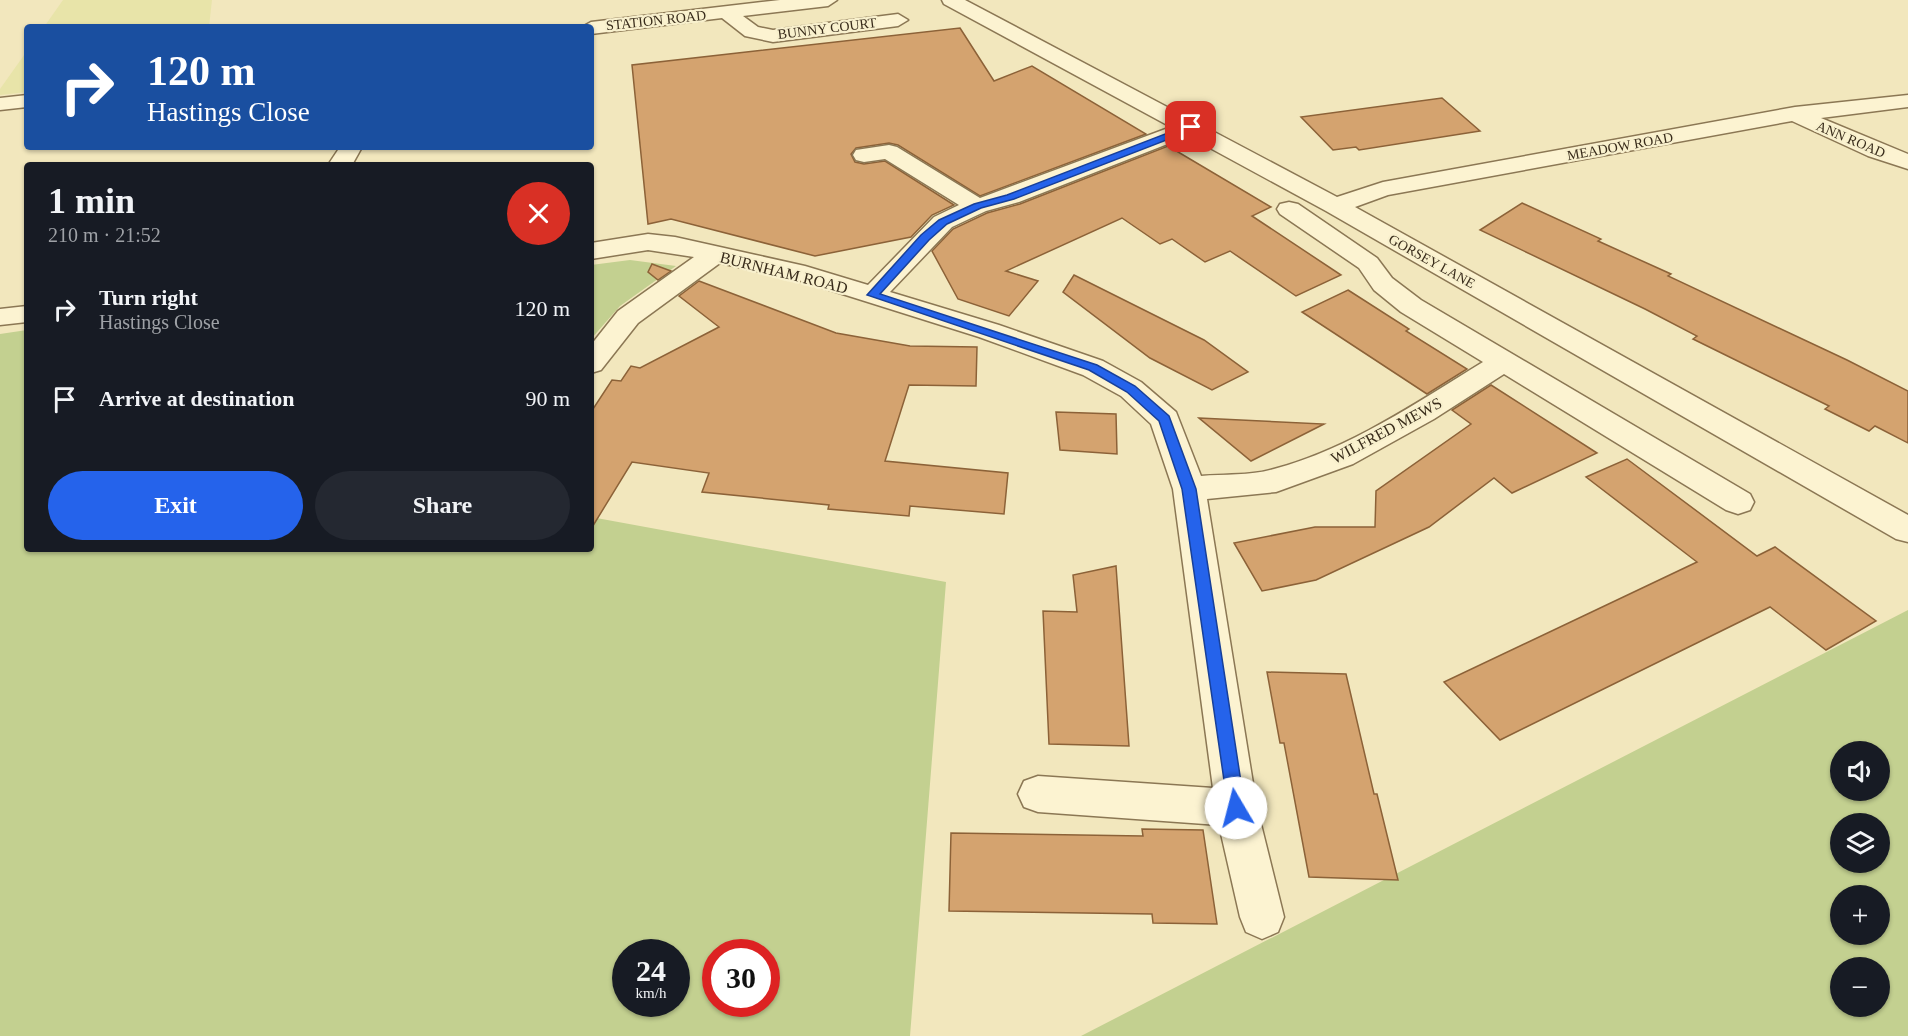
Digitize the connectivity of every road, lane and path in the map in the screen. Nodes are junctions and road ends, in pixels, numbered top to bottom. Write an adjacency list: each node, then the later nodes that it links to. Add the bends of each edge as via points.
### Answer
1 (828, 0): 3 (street, STATION ROAD)
2 (951, 0): 10 (street, GORSEY LANE)
3 (726, 12): 4 (street, BUNNY COURT, via 752,32 773,36); 5 (street, STATION ROAD)
4 (898, 20)
5 (594, 28)
6 (24, 101): 8 (street)
7 (1908, 101): 9 (street, MEADOW ROAD)
8 (0, 104)
9 (1795, 114): 12 (street, ANN ROAD); 14 (street, MEADOW ROAD, via 1383,189)
10 (1191, 127): 13 (street); 14 (street, GORSEY LANE)
11 (864, 155): 13 (street, via 890,152)
12 (1908, 162)
13 (977, 206): 18 (street, via 943,222)
14 (1335, 206): 25 (street, GORSEY LANE)
15 (1289, 208): 22 (street, via 1368,263 1383,284 1411,306)
16 (594, 251): 17 (street, BURNHAM ROAD, via 648,242)
17 (715, 255): 18 (street, BURNHAM ROAD, via 805,274); 21 (street, via 628,317)
18 (873, 295): 23 (street, BURNHAM ROAD, via 1093,368 1131,389 1165,419)
19 (24, 314): 20 (street)
20 (0, 317)
21 (594, 360)
22 (1505, 361): 23 (street, WILFRED MEWS, via 1342,456 1276,481); 24 (street)
23 (1189, 489): 27 (street, BURNHAM ROAD)
24 (1738, 502)
25 (1908, 530)
26 (1038, 794): 27 (street)
27 (1236, 808): 28 (street, BURNHAM ROAD)
28 (1262, 917)

